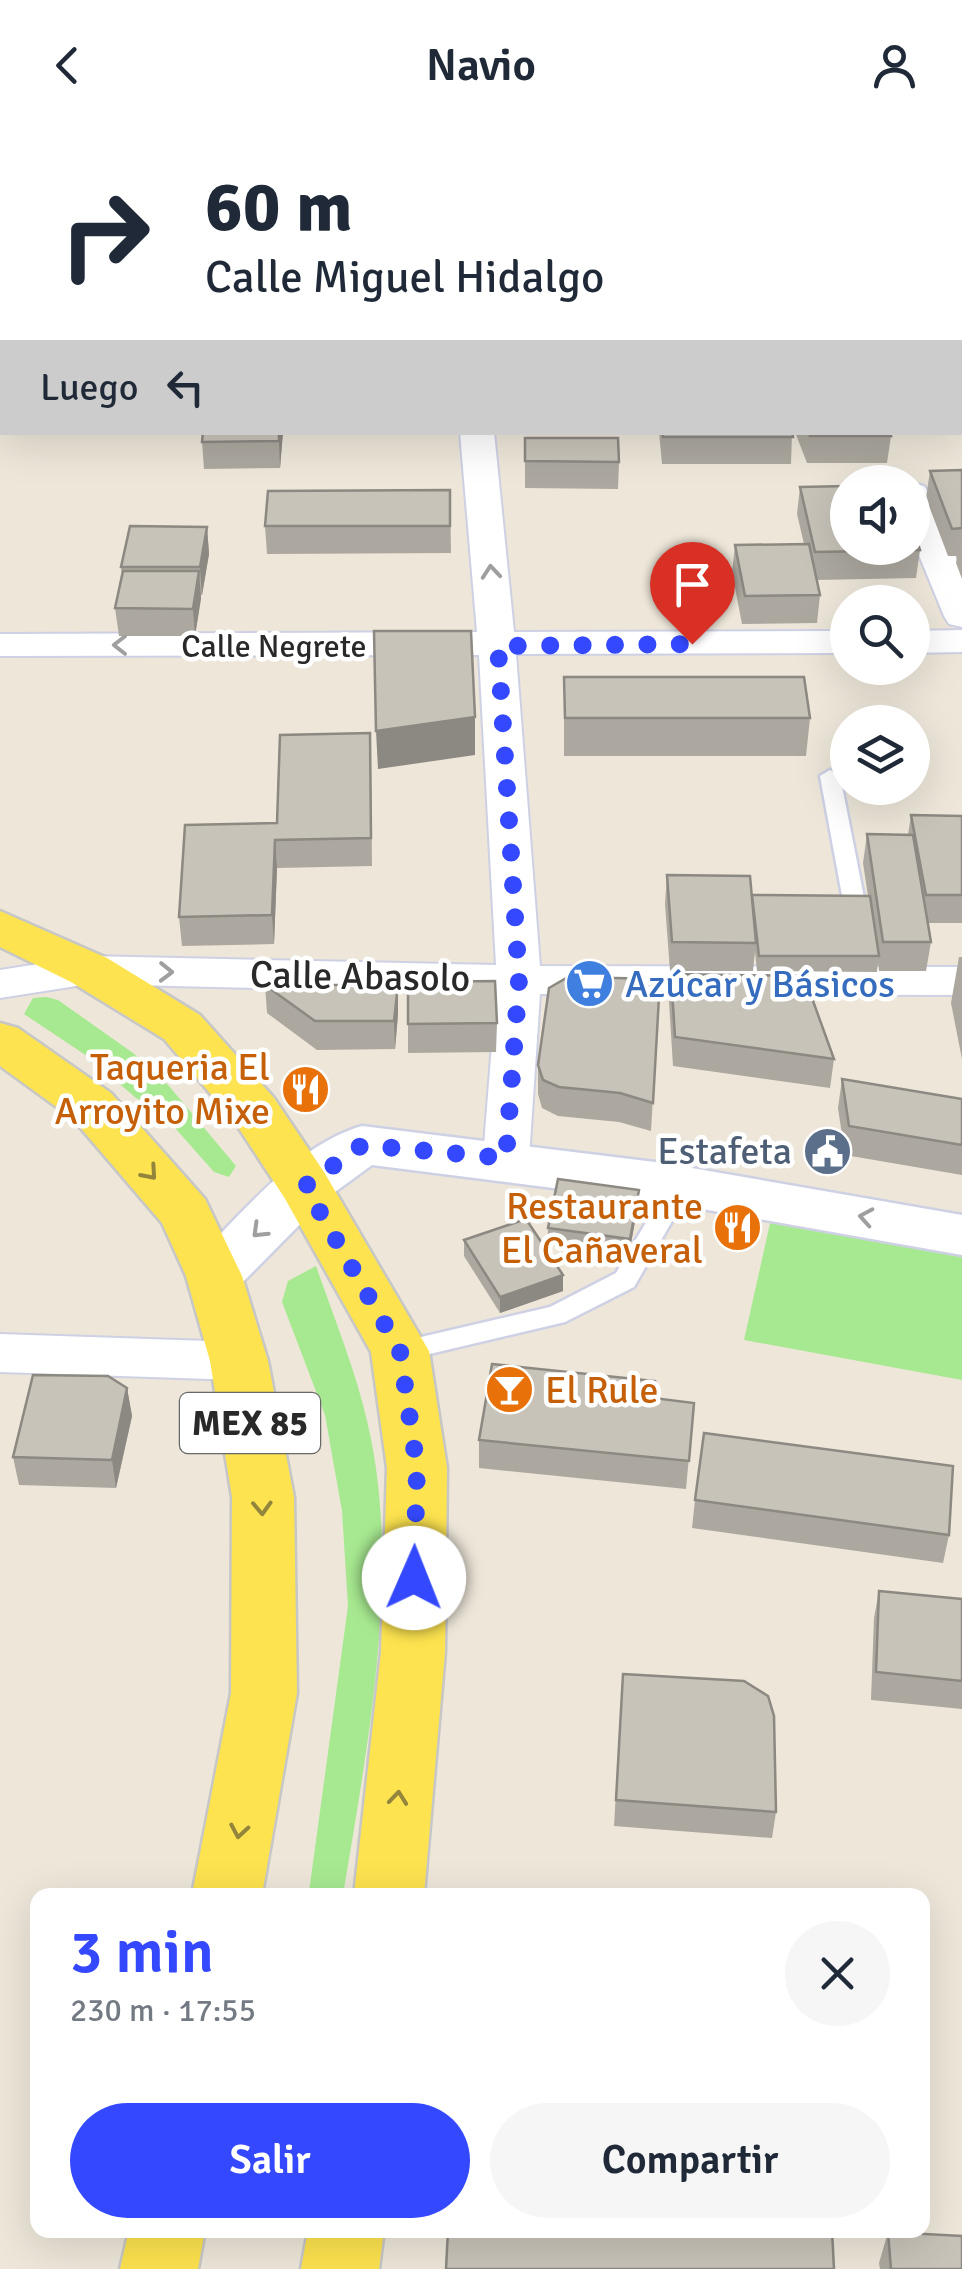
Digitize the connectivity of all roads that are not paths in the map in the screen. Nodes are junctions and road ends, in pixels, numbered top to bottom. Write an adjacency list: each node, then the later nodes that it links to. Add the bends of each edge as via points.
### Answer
1 (478, 435): 8 (street, one-way to 1)
2 (930, 537): 3 (street)
3 (962, 616)
4 (962, 641): 6 (street)
5 (830, 642): 8 (street, Calle Negrete)
6 (930, 642)
7 (0, 645): 8 (street, Calle Negrete, one-way to 7)
8 (498, 646): 13 (street)
9 (836, 805): 11 (lane)
10 (0, 928): 12 (main road)
11 (866, 964): 13 (street, Calle Abasolo); 14 (street, Calle Abasolo)
12 (89, 970): 13 (street, Calle Abasolo, one-way to 13); 15 (street, Calle Abasolo); 19 (main road, via 182,1027 255,1111)
13 (519, 980): 17 (street)
14 (962, 981)
15 (0, 984)
16 (0, 1040): 21 (main road, MEX 85, one-way to 21, via 92,1106 185,1213)
17 (506, 1158): 18 (street); 19 (street, via 362,1145)
18 (682, 1183): 20 (street, one-way to 18); 22 (lane, via 625,1280 556,1315)
19 (305, 1186): 21 (street, one-way to 21); 22 (main road)
20 (962, 1235)
21 (214, 1276): 24 (main road, MEX 85)
22 (400, 1351): 26 (main road, one-way to 22, via 412,1652 417,1468)
23 (0, 1352): 24 (street)
24 (238, 1361): 25 (main road, MEX 85, one-way to 25, via 263,1497 264,1693)
25 (228, 1888)
26 (389, 1888)
27 (165, 2238): 29 (main road)
28 (345, 2238): 30 (main road)
29 (160, 2269)
30 (340, 2269)

